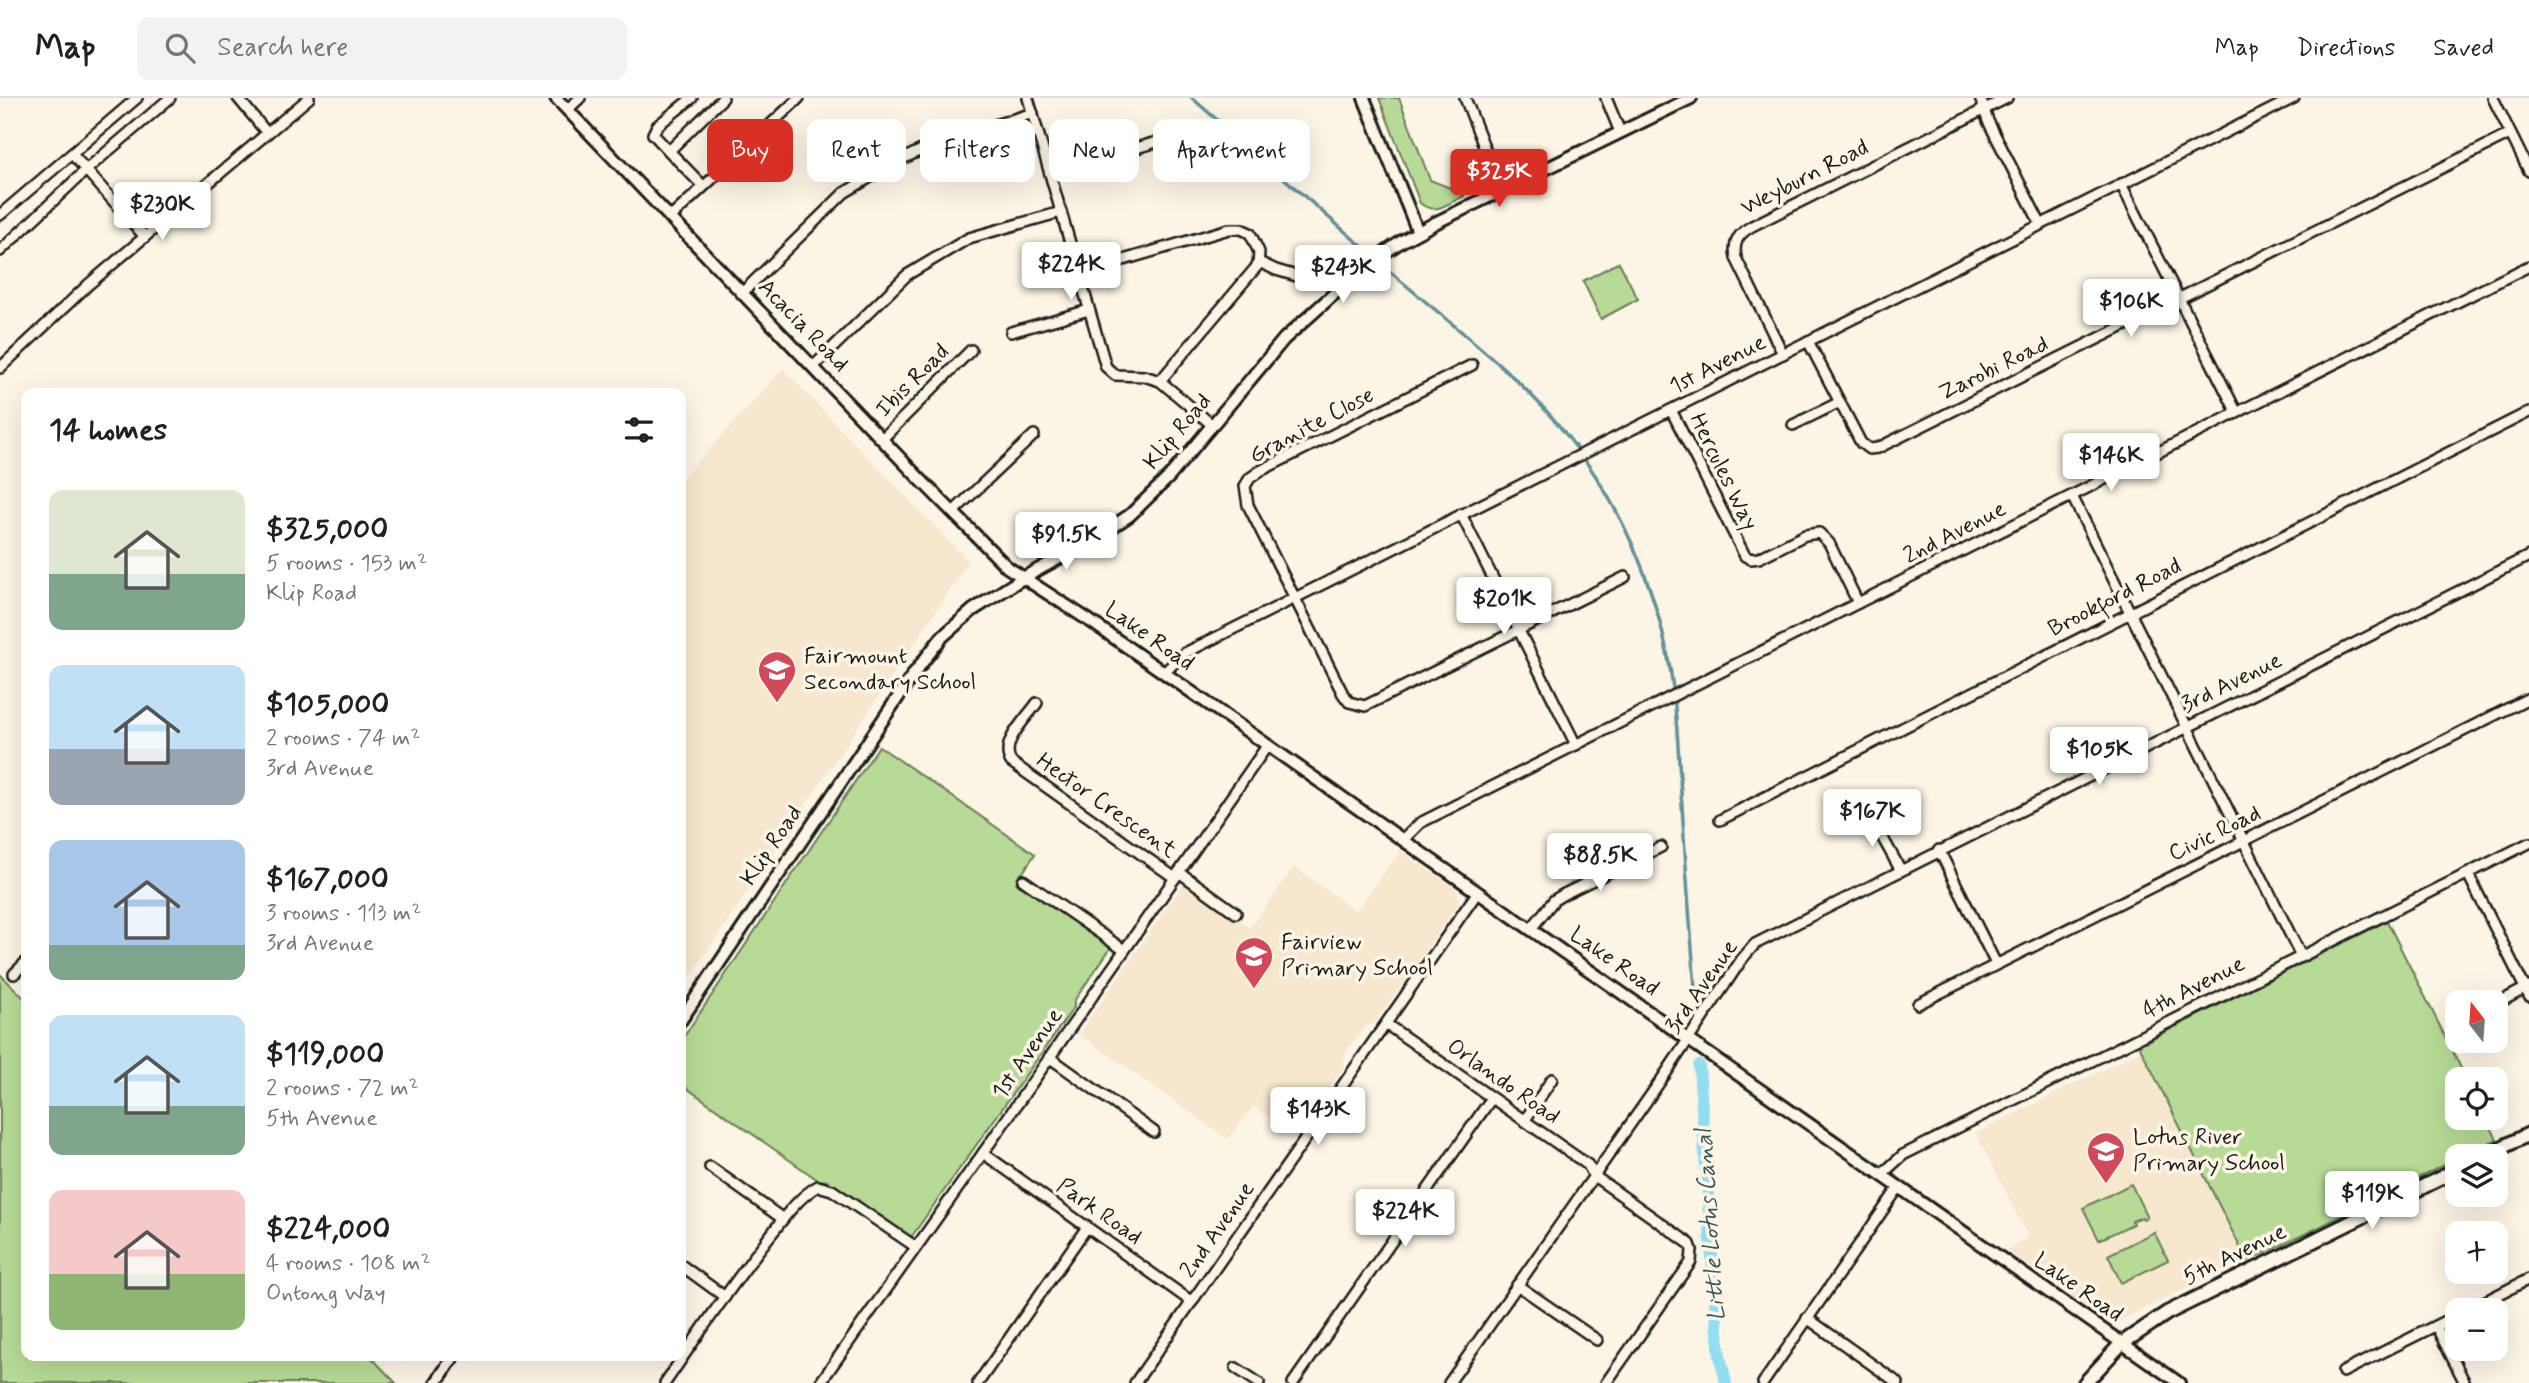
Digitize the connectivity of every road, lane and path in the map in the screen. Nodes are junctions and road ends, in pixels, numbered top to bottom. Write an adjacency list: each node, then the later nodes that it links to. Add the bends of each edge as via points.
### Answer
1 (137, 98): 26 (street)
2 (170, 98): 27 (street)
3 (238, 98): 23 (street)
4 (309, 98): 23 (street)
5 (556, 98): 20 (street, Acacia Road)
6 (580, 98): 20 (street)
7 (692, 98): 25 (street, via 653,134)
8 (723, 98): 25 (street)
9 (799, 98): 32 (street)
10 (1028, 98): 21 (street)
11 (1364, 98): 38 (street)
12 (1465, 98): 33 (street)
13 (1606, 98): 22 (street)
14 (1691, 98): 22 (street, Klip Road)
15 (1980, 98): 19 (street)
16 (2007, 98): 19 (street, Weyburn Road)
17 (2294, 98): 31 (street, 1st Avenue)
18 (2493, 98): 24 (street)
19 (1985, 109): 37 (street); 51 (street, Weyburn Road, via 1738,236 1736,258)
20 (568, 110): 36 (street, Acacia Road)
21 (1033, 113): 28 (street); 45 (street, via 932,145 858,184)
22 (1619, 132): 33 (street, Klip Road)
23 (267, 133): 39 (street)
24 (2510, 134): 29 (street); 46 (street, Zarobi Road)
25 (668, 151): 32 (street)
26 (72, 154): 27 (street); 35 (street)
27 (86, 170): 39 (street); 40 (street)
28 (1049, 170)
29 (2529, 171)
30 (1052, 182): 34 (street)
31 (2121, 184): 37 (street, 1st Avenue); 46 (street)
32 (703, 186): 36 (street)
33 (1501, 190): 38 (street, Klip Road)
34 (1061, 212): 43 (street); 53 (street, via 969,238 921,264)
35 (1, 213)
36 (671, 217): 45 (street, Acacia Road)
37 (2041, 225): 49 (street, 1st Avenue)
38 (1418, 232): 60 (street, Klip Road, via 1364,267 1284,339)
39 (145, 237): 54 (street)
40 (0, 251)
41 (1259, 262): 43 (street, via 1250,233 1229,229); 44 (street); 55 (street)
42 (2529, 267): 59 (street, 2nd Avenue)
43 (1079, 273): 47 (street)
44 (1300, 277)
45 (742, 293): 53 (street, Acacia Road)
46 (2180, 298): 56 (street, Zarobi Road, via 1878,449 1861,443); 59 (street)
47 (1089, 310): 48 (street); 55 (street, via 1109,372)
48 (1011, 332)
49 (1808, 341): 51 (street, 1st Avenue); 56 (street, Zarobi Road)
50 (971, 350): 63 (street, Ibis Road)
51 (1783, 354): 57 (street, 1st Avenue)
52 (1472, 365): 70 (street, Granite Close, via 1250,478 1245,486 1248,505)
53 (813, 367): 63 (street, Acacia Road)
54 (0, 368)
55 (1160, 381): 60 (street)
56 (1840, 402): 61 (street)
57 (1671, 410): 66 (street, 1st Avenue); 71 (street, Hercules Way, via 1745,556 1759,558 1805,535 1819,533 1829,543)
58 (2529, 412): 72 (street, Brookford Road)
59 (2237, 413): 64 (street, 2nd Avenue)
60 (1211, 424): 69 (street, Klip Road, via 1169,477 1130,515)
61 (1793, 425)
62 (1034, 435): 65 (street)
63 (881, 439): 65 (street, Acacia Road)
64 (2072, 496): 71 (street, 2nd Avenue); 72 (street)
65 (953, 512): 69 (street, Acacia Road)
66 (1461, 514): 70 (street, 1st Avenue); 73 (street)
67 (2529, 556): 77 (street, 3rd Avenue)
68 (1625, 577): 73 (street)
69 (1023, 578): 74 (street, Lake Road); 102 (street, Klip Road, via 963,618 930,652)
70 (1295, 598): 73 (street, via 1343,694 1356,705 1377,701); 74 (street, 1st Avenue, via 1182,654)
71 (1858, 603): 78 (street, 2nd Avenue)
72 (2129, 612): 77 (street); 81 (street, Brookford Road)
73 (1517, 630): 78 (street)
74 (1164, 673): 79 (street, Lake Road)
75 (2529, 698): 83 (street, Civic Road)
76 (1037, 703): 89 (street, Hector Crescent, via 1008,744 1007,754 1015,765)
77 (2187, 726): 83 (street); 86 (street, 3rd Avenue)
78 (1576, 745): 82 (street, 2nd Avenue, via 1420,823)
79 (1267, 746): 82 (street, Lake Road); 89 (street, 1st Avenue)
80 (1870, 815): 87 (street)
81 (1720, 820)
82 (1402, 840): 91 (street, Lake Road)
83 (2245, 841): 95 (street); 96 (street, Civic Road)
84 (2529, 843): 88 (street, 4th Avenue)
85 (1661, 847): 93 (street, via 1554,900)
86 (1939, 850): 87 (street, 3rd Avenue); 96 (street)
87 (1900, 869): 104 (street, 3rd Avenue, via 1755,944)
88 (2468, 874): 95 (street, 4th Avenue); 99 (street)
89 (1177, 875): 92 (street, Hector Crescent); 94 (street, 1st Avenue)
90 (1023, 880): 94 (street)
91 (1477, 893): 93 (street, Lake Road); 103 (street, 2nd Avenue)
92 (1236, 913)
93 (1531, 929): 104 (street, Lake Road)
94 (1124, 950): 105 (street, 1st Avenue)
95 (2301, 956): 114 (street, 4th Avenue, via 1903,1155)
96 (1996, 964): 101 (street, Civic Road)
97 (21, 967): 98 (street)
98 (14, 974)
99 (2528, 991): 100 (street)
100 (2508, 999)
101 (1918, 1004)
102 (686, 1013)
103 (1386, 1024): 107 (street, Orlando Road); 126 (street, 2nd Avenue)
104 (1688, 1040): 114 (street, Lake Road); 115 (street, 3rd Avenue)
105 (1049, 1058): 109 (street); 112 (street, 1st Avenue)
106 (1552, 1079): 108 (street)
107 (1491, 1099): 108 (street, Orlando Road); 143 (street)
108 (1525, 1120): 115 (street, Orlando Road, via 1588,1165)
109 (1154, 1132)
110 (2529, 1134): 111 (main road)
111 (2508, 1144)
112 (983, 1153): 119 (street, Park Road); 120 (street, 1st Avenue)
113 (710, 1167): 118 (street)
114 (1881, 1175): 117 (street, Lake Road)
115 (1594, 1176): 123 (street, 3rd Avenue); 145 (street, Orlando Road, via 1687,1239 1692,1250 1691,1262)
116 (2445, 1176): 131 (main road, 5th Avenue, via 2210,1290)
117 (1899, 1187): 127 (street); 131 (street, Lake Road)
118 (783, 1219): 120 (street, via 811,1190 826,1187); 124 (street)
119 (1087, 1227): 126 (street, Park Road); 140 (street)
120 (915, 1247): 139 (street, 1st Avenue)
121 (686, 1269): 124 (street)
122 (2529, 1279): 125 (street)
123 (1517, 1285): 130 (street); 144 (street, 3rd Avenue)
124 (725, 1297): 132 (street)
125 (2492, 1298)
126 (1192, 1301): 141 (street, 2nd Avenue)
127 (1807, 1318): 146 (street); 147 (street)
128 (2445, 1321): 129 (street)
129 (2436, 1326): 136 (street); 150 (street)
130 (1597, 1340)
131 (2121, 1344): 148 (main road, 5th Avenue); 149 (street, Lake Road)
132 (686, 1353)
133 (451, 1361): 137 (street)
134 (680, 1361): 138 (street)
135 (1236, 1367): 142 (street)
136 (2343, 1372)
137 (436, 1383)
138 (665, 1383)
139 (820, 1383)
140 (978, 1383)
141 (1135, 1383)
142 (1259, 1383)
143 (1293, 1383)
144 (1448, 1383)
145 (1606, 1383)
146 (1763, 1383)
147 (1898, 1383)
148 (2085, 1383)
149 (2179, 1383)
150 (2465, 1383)

